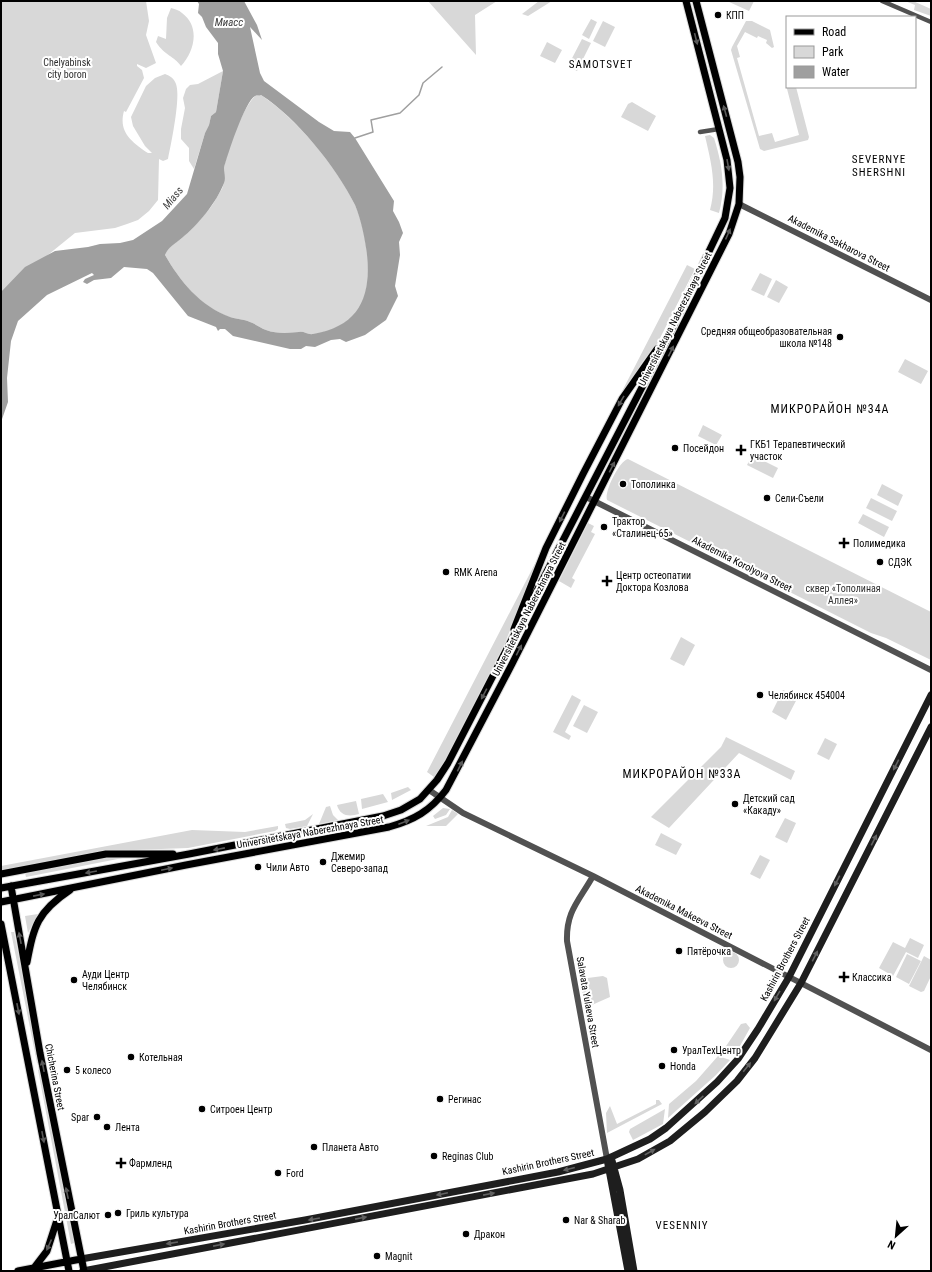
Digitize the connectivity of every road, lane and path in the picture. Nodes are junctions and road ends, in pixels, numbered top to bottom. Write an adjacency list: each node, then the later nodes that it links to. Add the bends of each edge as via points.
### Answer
1 (686, 1): 5 (main road, Universitetskaya Naberezhnaya Street, one-way to 5)
2 (696, 1): 8 (main road, Universitetskaya Naberezhnaya Street, one-way to 2, via 738,162)
3 (882, 1): 4 (street)
4 (931, 22)
5 (719, 129): 6 (street); 7 (main road, Universitetskaya Naberezhnaya Street, one-way to 7, via 730,174)
6 (700, 132)
7 (729, 202): 8 (main road); 10 (main road, Universitetskaya Naberezhnaya Street, via 720,232)
8 (738, 204): 9 (street, Akademika Sakharova Street); 12 (main road, Universitetskaya Naberezhnaya Street, one-way to 8, via 729,234)
9 (931, 300)
10 (669, 335): 11 (main road, Universitetskaya Naberezhnaya Street); 13 (main road, one-way to 13, via 622,399 587,467 546,548)
11 (586, 497): 12 (street, Akademika Korolyova Street); 13 (main road, Universitetskaya Naberezhnaya Street)
12 (594, 502): 14 (street, Akademika Korolyova Street); 18 (main road, Universitetskaya Naberezhnaya Street, one-way to 12, via 457,771)
13 (508, 649): 17 (main road, Universitetskaya Naberezhnaya Street, one-way to 17, via 448,764)
14 (931, 670)
15 (931, 695): 31 (main road, Kashirin Brothers Street, one-way to 31)
16 (931, 727): 32 (main road, Kashirin Brothers Street, one-way to 16)
17 (429, 790): 18 (street, Akademika Makeeva Street); 19 (main road, Universitetskaya Naberezhnaya Street, one-way to 19, via 414,803 383,816)
18 (440, 799): 21 (street, Akademika Makeeva Street); 24 (main road, Universitetskaya Naberezhnaya Street, one-way to 18, via 389,828 428,811)
19 (189, 854): 20 (main road, via 106,854); 22 (main road, Universitetskaya Naberezhnaya Street, one-way to 22)
20 (1, 874)
21 (593, 876): 31 (street, Akademika Makeeva Street); 34 (street, Salavata Yulaeva Street, via 570,913 567,941)
22 (11, 886): 23 (main road, Universitetskaya Naberezhnaya Street); 25 (main road, Chicherina Street)
23 (1, 888)
24 (73, 888): 25 (main road, Universitetskaya Naberezhnaya Street, one-way to 24); 29 (main road, via 53,902 38,921)
25 (13, 900): 26 (main road, Universitetskaya Naberezhnaya Street); 29 (main road, Chicherina Street, one-way to 25)
26 (1, 902)
27 (1, 924): 30 (main road)
28 (1, 950): 30 (main road)
29 (26, 966): 39 (main road, Chicherina Street, one-way to 29, via 41,1060)
30 (11, 971): 38 (main road, one-way to 38)
31 (788, 977): 32 (street, Akademika Makeeva Street); 34 (main road, Kashirin Brothers Street, one-way to 34, via 738,1059 717,1082 666,1128 650,1139)
32 (801, 983): 33 (street, Akademika Makeeva Street); 35 (main road, Kashirin Brothers Street, one-way to 32, via 638,1159 670,1141 737,1081 755,1058)
33 (931, 1050)
34 (609, 1158): 35 (main road, Salavata Yulaeva Street); 36 (main road, Kashirin Brothers Street, one-way to 36, via 558,1172)
35 (612, 1169): 37 (main road, Kashirin Brothers Street); 47 (main road, Salavata Yulaeva Street); 48 (main road, Salavata Yulaeva Street)
36 (522, 1178): 37 (main road); 39 (main road, Kashirin Brothers Street, one-way to 39, via 305,1220)
37 (524, 1187): 41 (main road, Kashirin Brothers Street, one-way to 37)
38 (58, 1218): 40 (main road); 42 (main road, one-way to 42, via 47,1251)
39 (81, 1259): 40 (main road, Kashirin Brothers Street); 45 (main road, Chicherina Street)
40 (67, 1262): 42 (main road, Kashirin Brothers Street); 44 (main road)
41 (126, 1262): 45 (main road, Kashirin Brothers Street); 46 (main road)
42 (34, 1268): 43 (main road, Kashirin Brothers Street)
43 (18, 1271)
44 (69, 1271)
45 (83, 1271)
46 (115, 1271)
47 (628, 1271)
48 (634, 1271)

